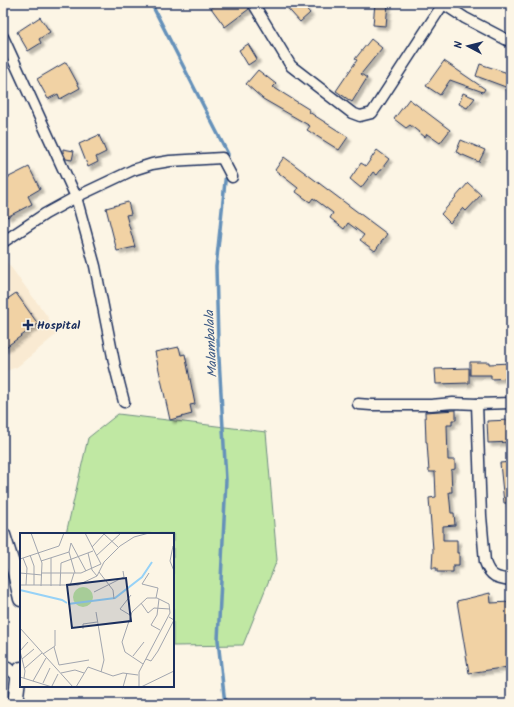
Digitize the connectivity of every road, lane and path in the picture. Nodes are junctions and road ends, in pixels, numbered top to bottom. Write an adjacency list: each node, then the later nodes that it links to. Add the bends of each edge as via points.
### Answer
1 (253, 3): 2 (street, via 291,66 352,113 360,116 372,113)
2 (443, 4): 4 (street)
3 (3, 37): 6 (street)
4 (511, 42)
5 (232, 177): 6 (street, via 222,158 170,161 133,170)
6 (76, 197): 7 (street); 8 (street, via 95,266)
7 (3, 242)
8 (124, 402)
9 (511, 403): 11 (street)
10 (358, 404): 11 (street)
11 (477, 404): 13 (street, via 481,516 486,562 491,574)
12 (3, 536): 14 (street)
13 (511, 580)
14 (20, 595)
15 (3, 666): 16 (street)
16 (20, 673): 17 (street)
17 (15, 704)

